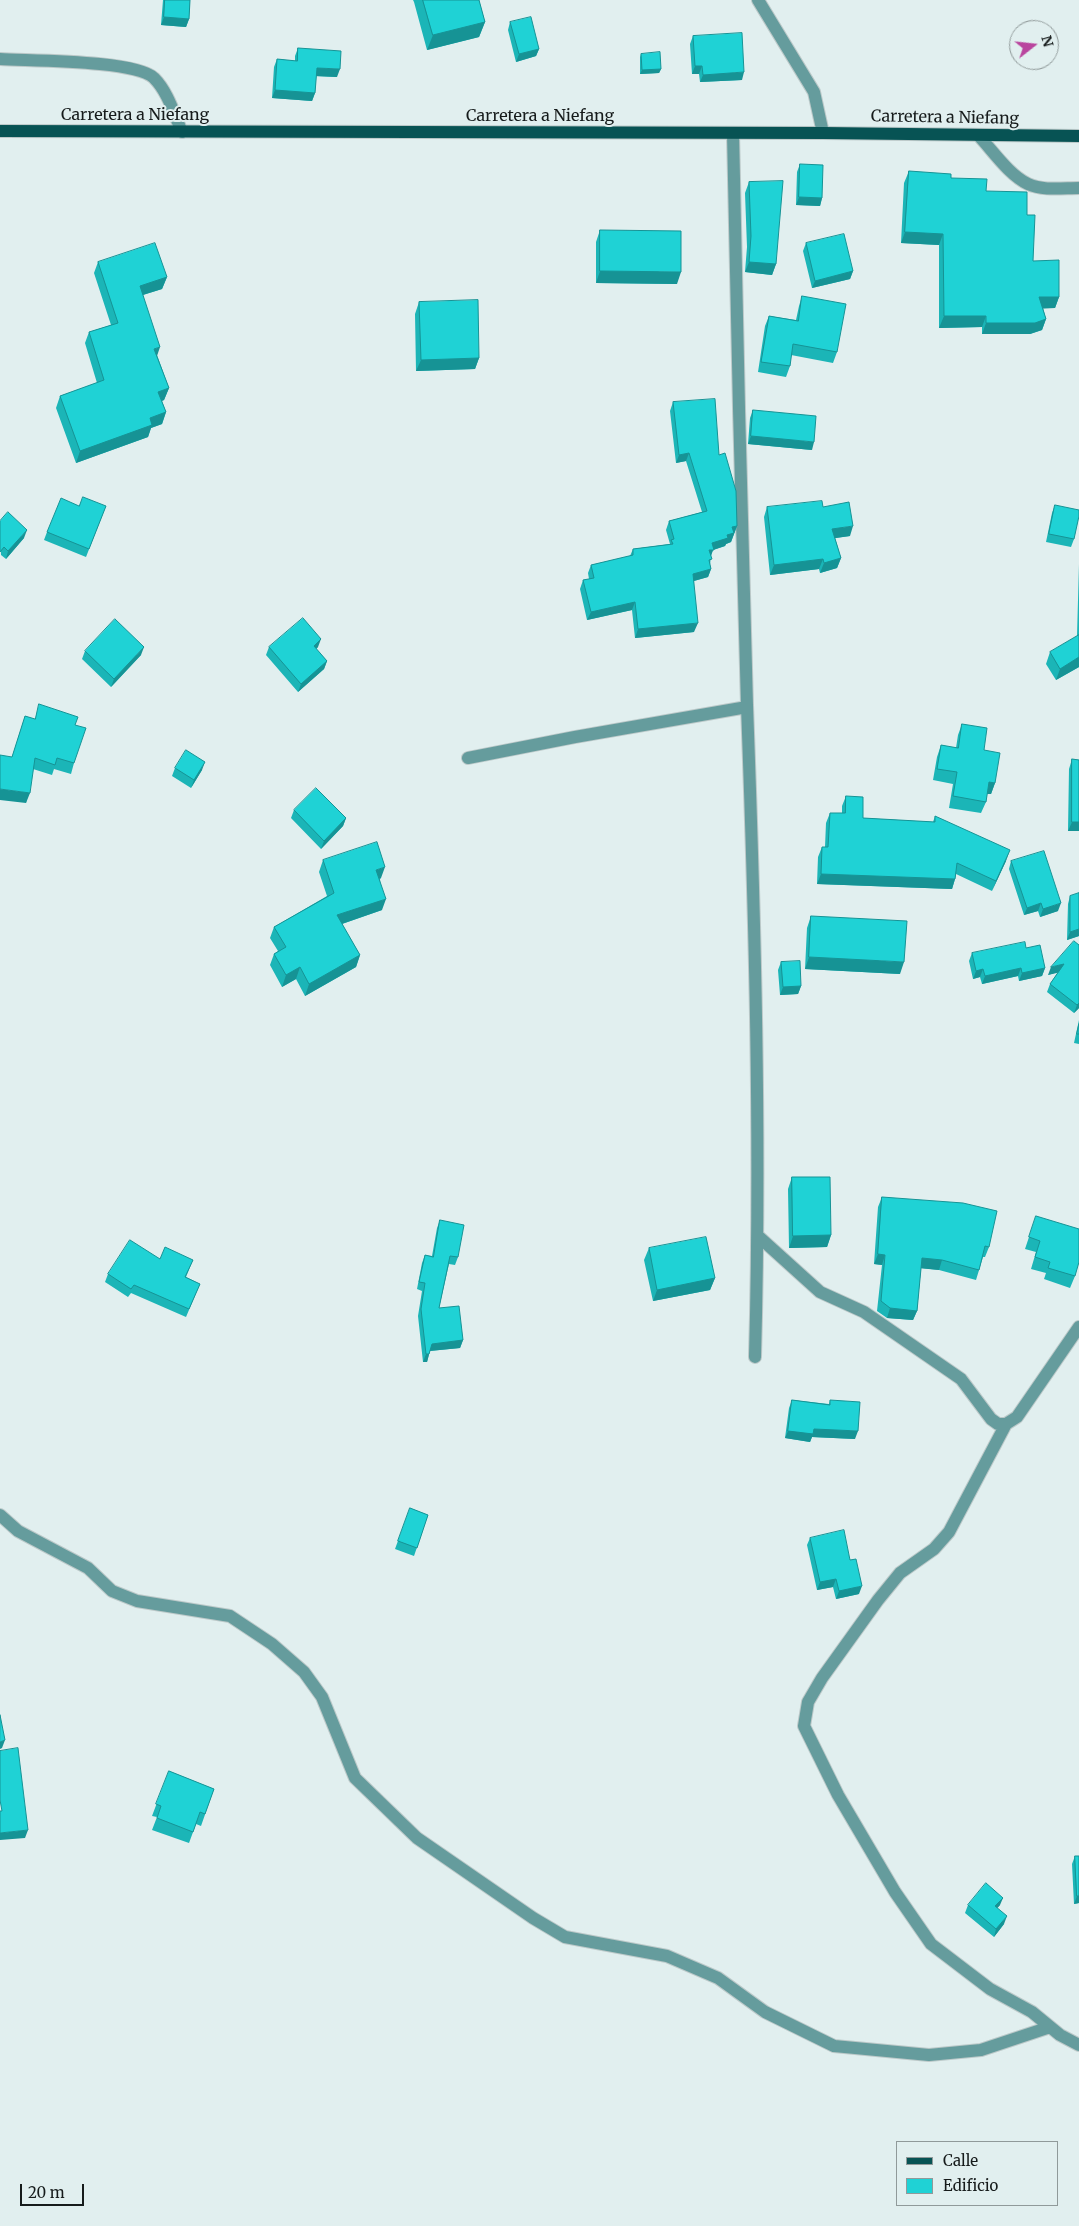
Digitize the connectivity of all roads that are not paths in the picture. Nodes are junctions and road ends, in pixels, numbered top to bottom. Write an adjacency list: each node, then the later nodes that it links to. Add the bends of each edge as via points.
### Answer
1 (758, 0): 6 (street, via 814,92)
2 (0, 59): 4 (street, via 126,67 152,76 164,89)
3 (0, 131): 4 (main road, Carretera a Niefang)
4 (182, 132): 5 (main road, Carretera a Niefang)
5 (732, 133): 6 (main road, Carretera a Niefang); 10 (street)
6 (823, 133): 7 (main road, Carretera a Niefang)
7 (978, 135): 8 (main road, Carretera a Niefang); 9 (street, via 1016,175 1029,184 1042,188)
8 (1079, 136)
9 (1079, 188)
10 (748, 707): 11 (street); 12 (street)
11 (468, 758)
12 (758, 1236): 14 (street); 15 (street, via 820,1292 864,1312 961,1380 991,1419 998,1424)
13 (1079, 1327): 15 (street, via 1017,1417)
14 (755, 1357)
15 (1006, 1424): 17 (street, via 949,1532 934,1549 900,1573 878,1600 822,1678 808,1702 804,1726 838,1796 895,1892 931,1944 990,1989 1032,2012)
16 (0, 1514): 17 (street, via 18,1531 88,1568 112,1591 138,1600 230,1616 272,1644 304,1672 322,1697 355,1778 417,1838 565,1937 667,1956 718,1978 765,2012 834,2046 930,2055 981,2050)
17 (1050, 2027): 18 (street)
18 (1079, 2045)

